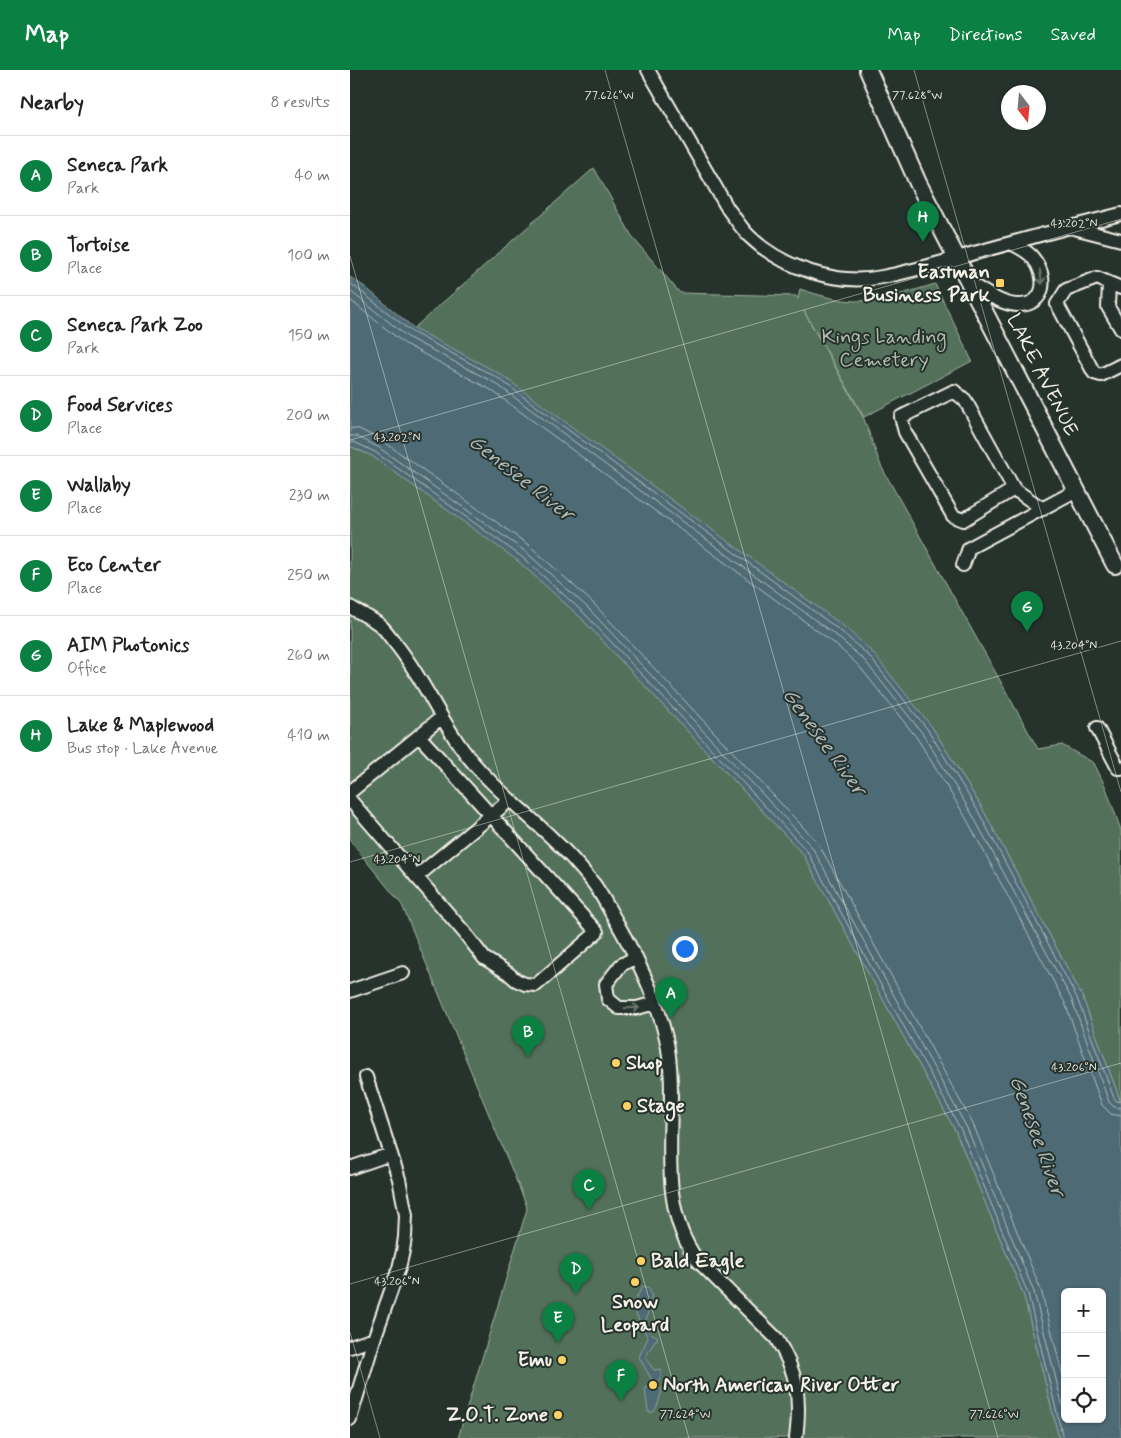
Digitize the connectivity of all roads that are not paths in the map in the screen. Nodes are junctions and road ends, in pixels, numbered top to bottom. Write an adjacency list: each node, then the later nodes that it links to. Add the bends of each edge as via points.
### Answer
1 (648, 70): 7 (street, via 728,209 749,235 777,257 810,271 850,279 881,278)
2 (868, 70): 7 (main road, LAKE AVENUE, via 912,170)
3 (1121, 214): 4 (street)
4 (1068, 227): 5 (street); 6 (street)
5 (1121, 240)
6 (1011, 243): 7 (street); 9 (street, one-way to 9, via 1032,256 1040,268 1043,289 1039,296 1017,305 995,298)
7 (958, 258): 9 (main road, LAKE AVENUE)
8 (1121, 275): 10 (street)
9 (971, 284): 14 (main road, LAKE AVENUE)
10 (1115, 285): 11 (street, via 1108,307); 12 (street, via 1098,278 1066,290 1057,304 1094,372 1101,375)
11 (1121, 329)
12 (1121, 365)
13 (1014, 489): 13 (street, via 964,400 954,391 901,417 905,432 953,516 963,520); 15 (street)
14 (1078, 490): 15 (street); 17 (main road, LAKE AVENUE)
15 (1043, 509): 16 (street, via 969,548)
16 (963, 565)
17 (1115, 565)
18 (350, 608): 19 (street, via 381,626 405,655)
19 (442, 717): 21 (street); 25 (street, via 466,754)
20 (1097, 728): 22 (street, via 1118,768)
21 (419, 736): 23 (street); 26 (street)
22 (1121, 768)
23 (350, 792)
24 (350, 800): 27 (street)
25 (510, 800): 26 (street); 28 (street, via 553,839 594,885)
26 (491, 816): 27 (street); 29 (street)
27 (416, 877): 29 (street, via 484,958 525,984 536,985)
28 (616, 922): 29 (street); 30 (street)
29 (597, 932)
30 (636, 957): 33 (street); 33 (street, one-way to 33, via 620,965 606,984 608,999 619,1008 638,1008)
31 (403, 973): 32 (street)
32 (350, 991)
33 (655, 1003): 40 (street, via 666,1039 669,1066 670,1174 677,1219 688,1248 698,1261 776,1338 786,1354 797,1387)
34 (366, 1077): 35 (street)
35 (391, 1154): 36 (street); 37 (street, via 404,1203 405,1237)
36 (350, 1168)
37 (374, 1338): 38 (street); 39 (street)
38 (350, 1347)
39 (350, 1419)
40 (796, 1438)

